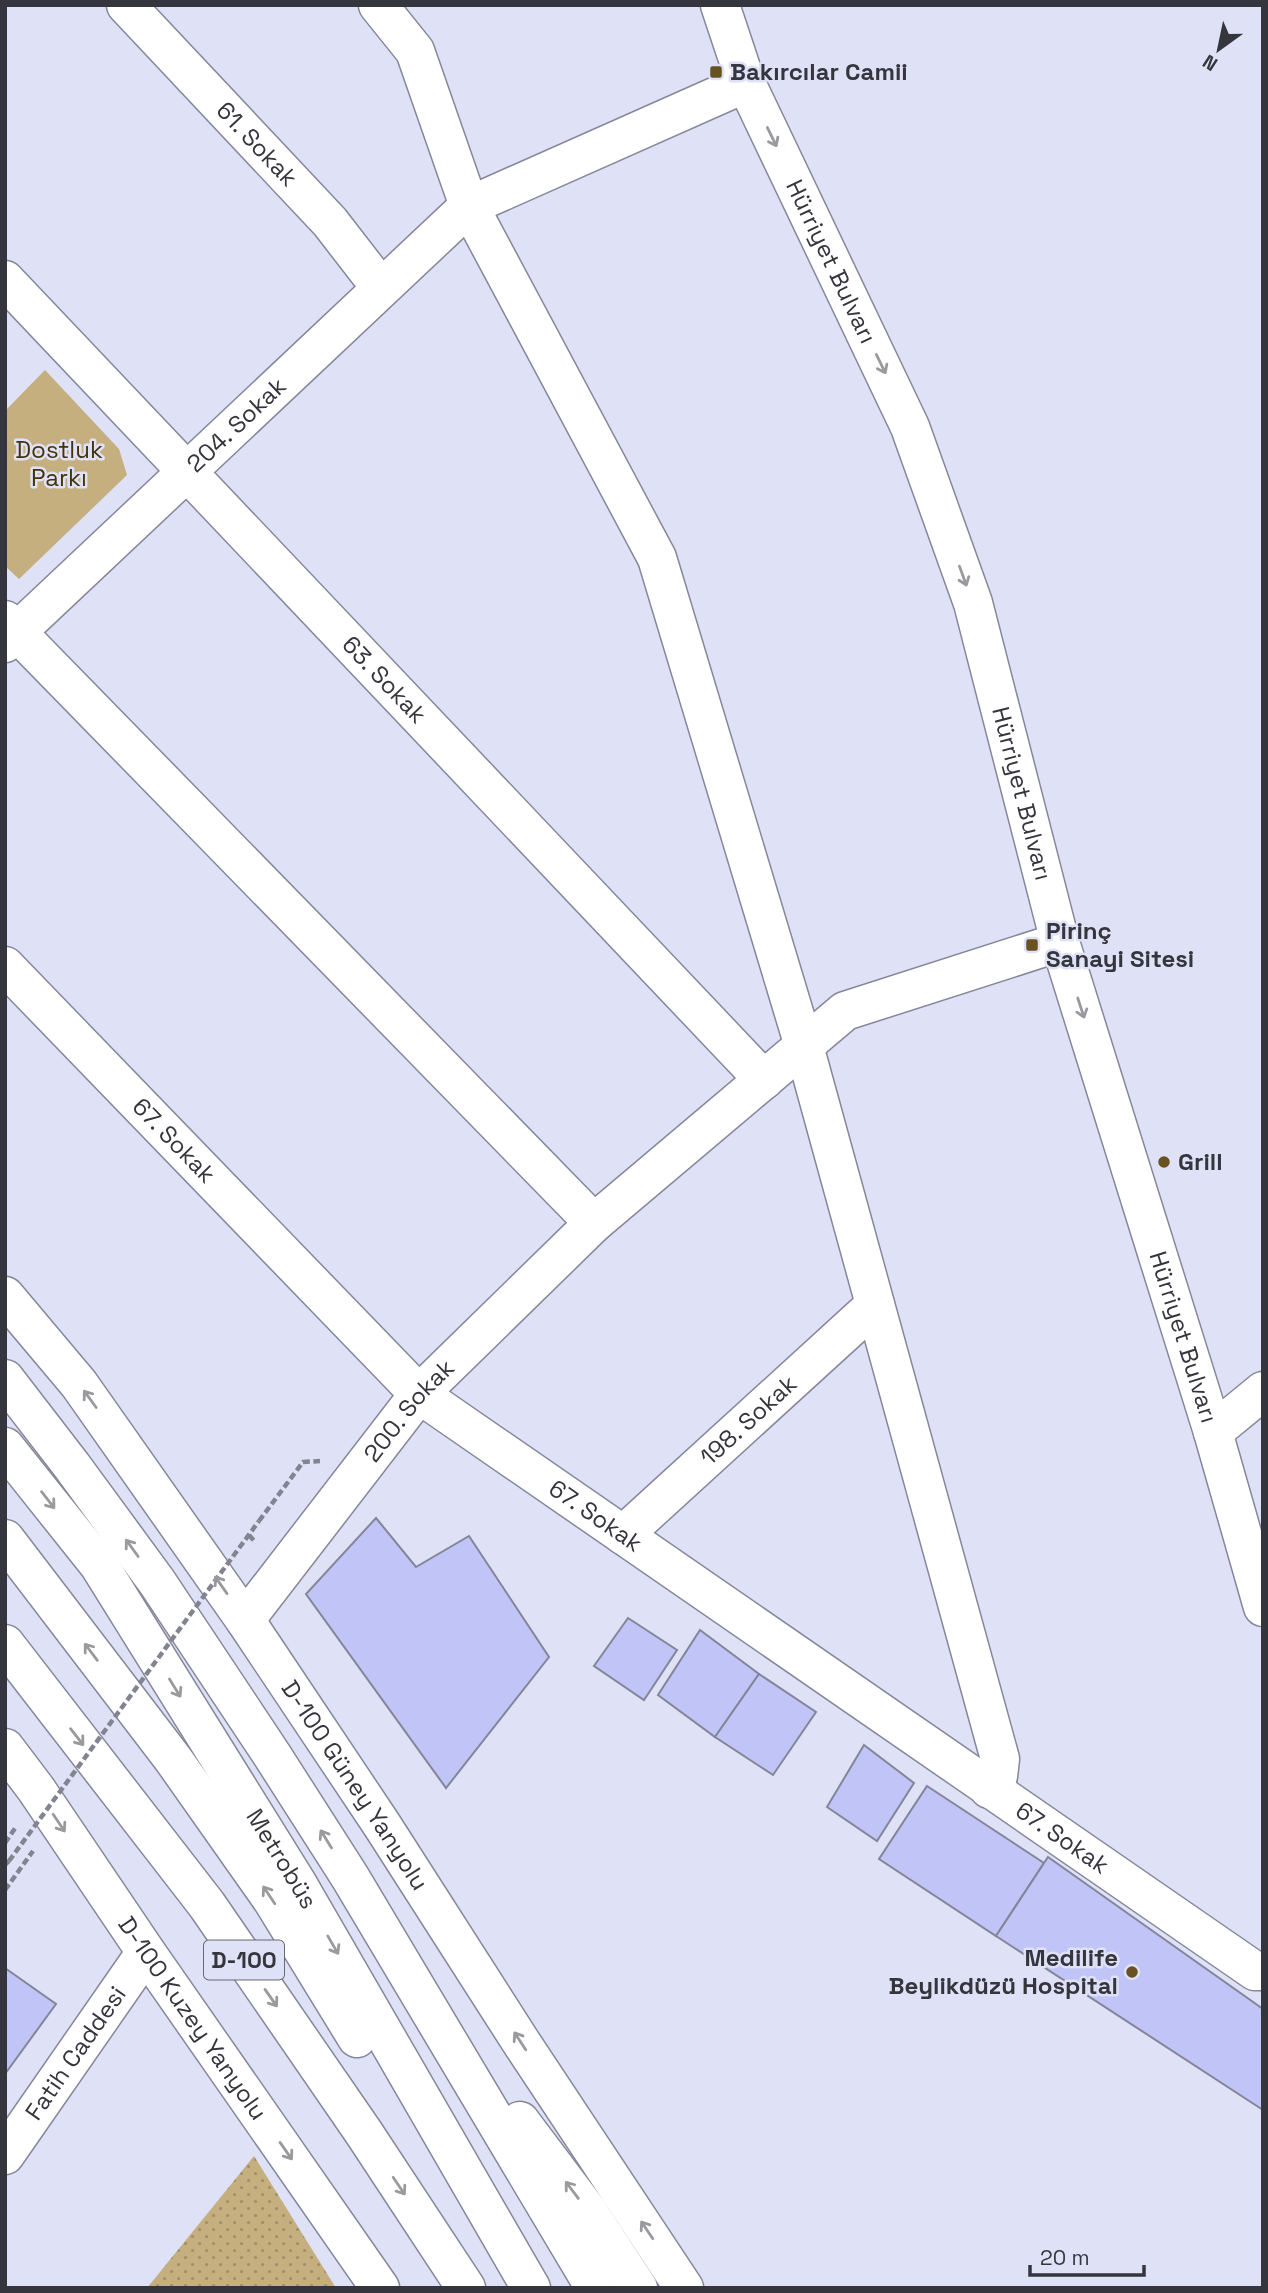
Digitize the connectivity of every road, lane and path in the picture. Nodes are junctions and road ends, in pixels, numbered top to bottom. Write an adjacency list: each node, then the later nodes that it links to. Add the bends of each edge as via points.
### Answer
1 (126, 5): 8 (main road, 61. Sokak, via 330,222)
2 (378, 5): 6 (main road, via 415,51)
3 (694, 5): 5 (main road)
4 (720, 5): 5 (main road, Hürriyet Bulvarı)
5 (746, 83): 6 (main road, 204. Sokak); 11 (main road, Hürriyet Bulvarı, one-way to 11, via 911,427 973,603)
6 (469, 206): 8 (main road, 204. Sokak); 13 (main road, via 657,558)
7 (5, 280): 9 (main road, 63. Sokak)
8 (381, 288): 9 (main road, 204. Sokak)
9 (187, 472): 10 (main road, 204. Sokak); 14 (main road, 63. Sokak)
10 (9, 632): 15 (main road)
11 (1060, 942): 13 (main road, 200. Sokak, via 845,1011); 21 (main road, Hürriyet Bulvarı, one-way to 21)
12 (5, 966): 20 (main road, 67. Sokak)
13 (804, 1046): 14 (main road, 200. Sokak); 17 (main road)
14 (764, 1080): 15 (main road, 200. Sokak)
15 (594, 1223): 20 (main road, 200. Sokak)
16 (5, 1296): 29 (main road, D-100 Güney Yanyolu, one-way to 16, via 79,1384)
17 (875, 1305): 25 (main road, 198. Sokak); 32 (main road, via 1000,1759 998,1776)
18 (5, 1379): 38 (main road, one-way to 18, via 308,1810 157,1582)
19 (1263, 1391): 21 (main road)
20 (419, 1394): 25 (main road, 67. Sokak); 29 (main road, 200. Sokak)
21 (1213, 1432): 28 (main road, Hürriyet Bulvarı)
22 (5, 1447): 43 (main road, Metrobüs, one-way to 43, via 106,1576 297,1883)
23 (303, 1462): 24 (path, bridge)
24 (249, 1535): 27 (path); 34 (path, bridge)
25 (623, 1535): 32 (main road, 67. Sokak)
26 (5, 1539): 42 (main road, Metrobüs, one-way to 26, via 273,1901 173,1759)
27 (256, 1543)
28 (1263, 1607)
29 (246, 1620): 46 (main road, D-100 Güney Yanyolu, one-way to 29)
30 (5, 1644): 41 (main road, D-100, one-way to 41, via 206,1905)
31 (5, 1748): 36 (main road, D-100 Kuzey Yanyolu, one-way to 36)
32 (989, 1789): 37 (main road, 67. Sokak, via 1255,1971)
33 (39, 1842): 35 (path)
34 (7, 1863)
35 (5, 1890)
36 (146, 1952): 39 (main road, Fatih Caddesi); 40 (main road, D-100 Kuzey Yanyolu, one-way to 40)
37 (1263, 1971)
38 (437, 2024): 44 (main road); 45 (main road, one-way to 38, via 522,2123)
39 (5, 2155)
40 (380, 2288)
41 (466, 2288)
42 (509, 2288)
43 (531, 2288)
44 (595, 2288)
45 (638, 2288)
46 (684, 2288)

